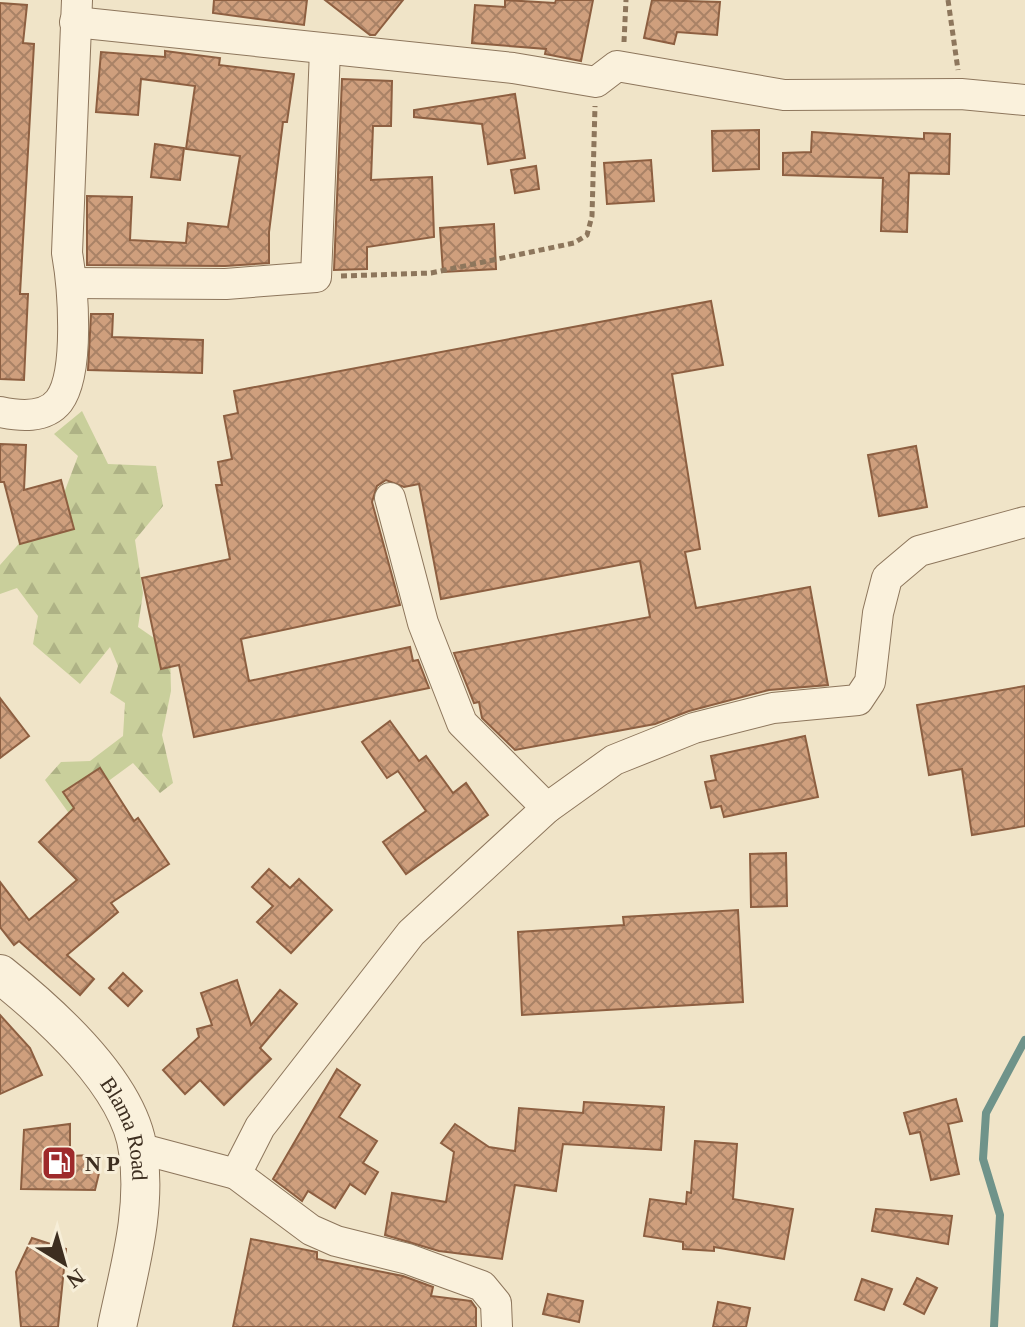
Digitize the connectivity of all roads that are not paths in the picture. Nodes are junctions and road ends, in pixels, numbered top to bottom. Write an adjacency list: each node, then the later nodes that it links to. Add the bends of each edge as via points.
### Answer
1 (76, 11): 2 (street); 4 (street, via 67,253)
2 (325, 50): 3 (street, via 784,95 961,94); 4 (street, via 316,277 226,284)
3 (1025, 100)
4 (72, 283): 5 (street, via 68,384 57,404 39,414)
5 (0, 412)
6 (390, 498): 8 (street, via 423,623 462,723)
7 (1025, 522): 8 (street, via 919,551 887,578 870,682 858,700 773,708 694,728 614,760)
8 (547, 808): 11 (street, via 411,933 260,1127)
9 (0, 974): 10 (street, Blama Road, via 83,1050 121,1104)
10 (138, 1148): 11 (street); 12 (street, Blama Road, via 138,1228)
11 (236, 1174): 13 (street, via 311,1230 482,1286 496,1303)
12 (117, 1327)
13 (497, 1327)

